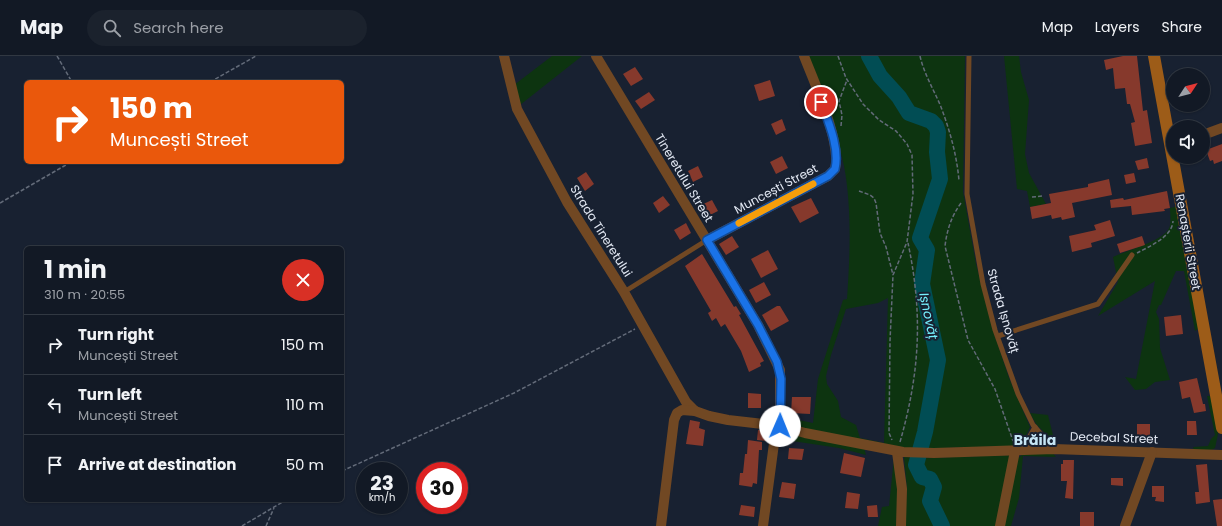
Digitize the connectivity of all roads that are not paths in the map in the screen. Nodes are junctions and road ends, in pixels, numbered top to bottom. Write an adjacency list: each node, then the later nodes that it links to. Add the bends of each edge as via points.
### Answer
1 (504, 56): 12 (street, Strada Tineretului, via 517,109 566,202)
2 (596, 56): 10 (street, Tineretului Street)
3 (804, 56): 10 (street, Muncești Street, via 830,128 836,154 835,169 828,176)
4 (969, 56): 13 (lane, Strada Ișnovăț, via 967,194 983,284)
5 (1154, 56): 6 (main road, Renașterii Street)
6 (1167, 120)
7 (1222, 128): 8 (street)
8 (1210, 132)
9 (1175, 164): 17 (main road, Renașterii Street)
10 (707, 240): 12 (lane); 15 (street, Tineretului Street, via 777,362 781,379)
11 (1132, 256): 13 (lane, via 1098,304)
12 (624, 292): 14 (street, Strada Tineretului, via 686,402)
13 (998, 336): 16 (lane, Strada Ișnovăț, via 1018,394)
14 (695, 411): 15 (street, via 728,420); 23 (street, via 682,410 677,413 674,420)
15 (780, 426): 20 (street); 24 (street, Tineretului Street, via 775,436)
16 (1035, 427): 18 (lane, Strada Ișnovăț); 19 (lane)
17 (1222, 428)
18 (1054, 449): 19 (street, Decebal Street); 21 (street, Decebal Street)
19 (1018, 450): 20 (street, Decebal Street); 26 (street)
20 (900, 452): 25 (street)
21 (1152, 452): 22 (street, Decebal Street); 27 (street)
22 (1222, 455)
23 (661, 526)
24 (763, 526)
25 (901, 526)
26 (1000, 526)
27 (1125, 526)

